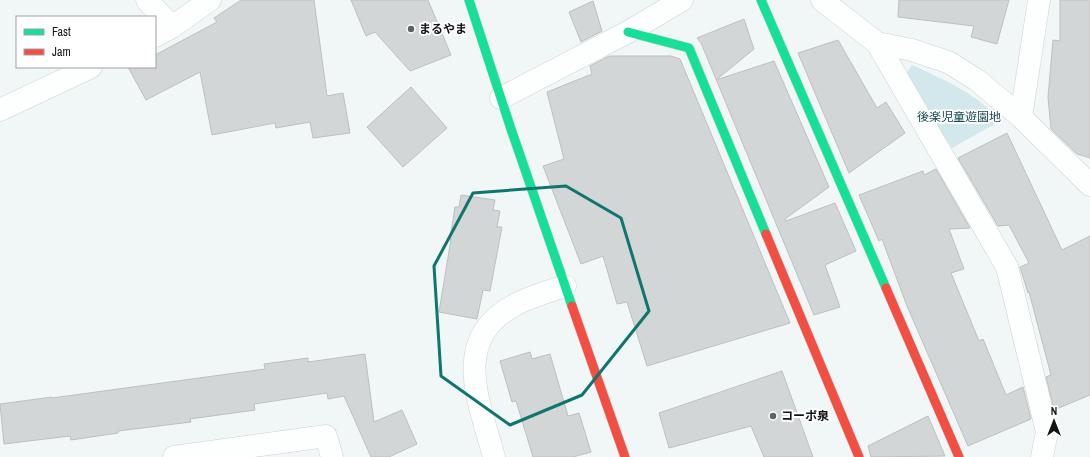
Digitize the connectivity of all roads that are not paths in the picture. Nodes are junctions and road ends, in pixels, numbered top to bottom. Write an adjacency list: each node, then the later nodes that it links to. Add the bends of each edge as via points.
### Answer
1 (147, 0): 8 (street)
2 (210, 0): 10 (street)
3 (469, 0): 14 (street)
4 (682, 0): 11 (street)
5 (761, 0): 24 (street)
6 (822, 0): 12 (street)
7 (1039, 0): 16 (street)
8 (156, 16)
9 (156, 17): 10 (street)
10 (164, 32)
11 (628, 32): 14 (street); 23 (street, via 689,48)
12 (877, 43): 16 (street, via 912,50 948,62 977,80); 25 (street, via 1007,267 1047,432)
13 (89, 68): 15 (street)
14 (501, 98): 18 (street)
15 (2, 104)
16 (1021, 117): 17 (street)
17 (1090, 185)
18 (565, 286): 21 (street, via 513,306 491,321 480,340 474,361 474,381); 22 (street)
19 (174, 457): 20 (street, via 326,436)
20 (332, 457)
21 (494, 457)
22 (625, 457)
23 (859, 457)
24 (959, 457)
25 (1042, 457)

